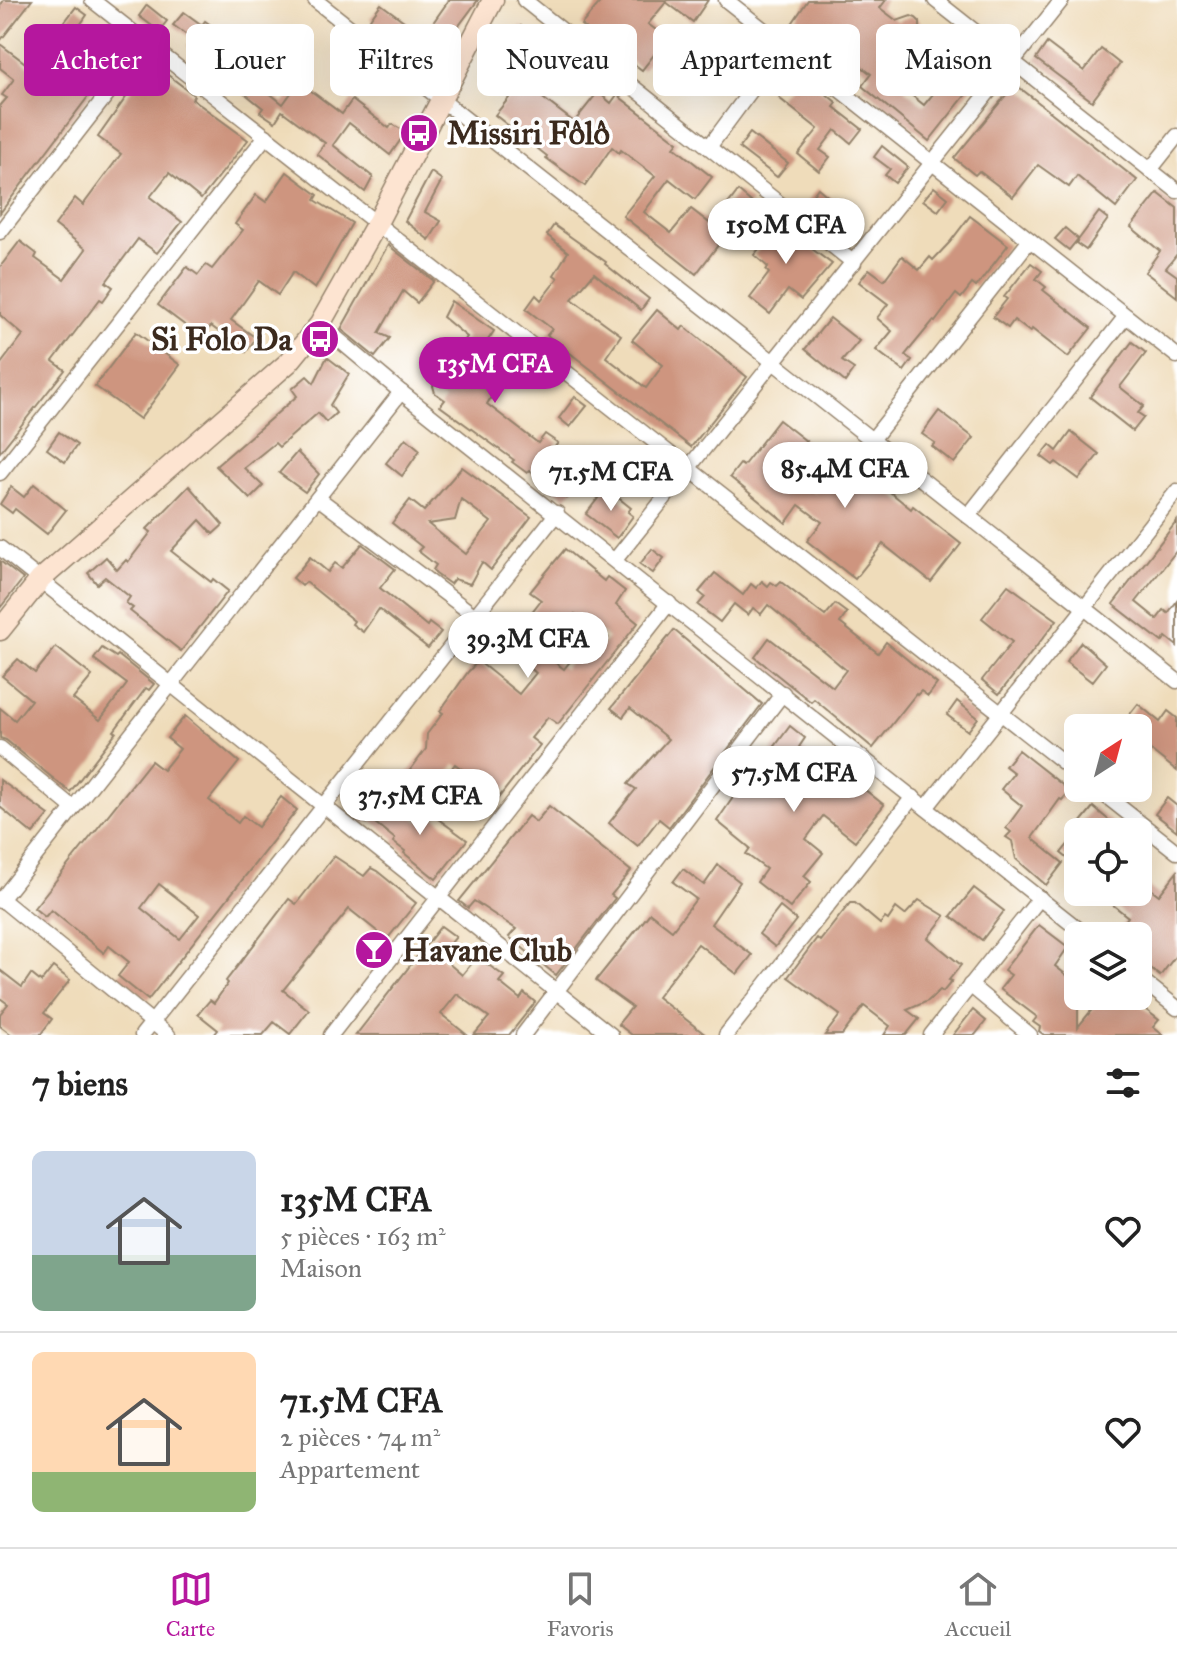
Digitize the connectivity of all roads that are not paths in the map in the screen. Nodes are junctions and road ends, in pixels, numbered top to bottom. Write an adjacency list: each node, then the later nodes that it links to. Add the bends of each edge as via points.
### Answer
1 (92, 0): 8 (street)
2 (315, 0): 18 (street)
3 (493, 0): 18 (main road)
4 (524, 0): 21 (street)
5 (726, 0): 9 (street)
6 (935, 0): 10 (street)
7 (1062, 0): 11 (street)
8 (123, 24)
9 (756, 24)
10 (965, 24)
11 (1020, 53)
12 (170, 61): 19 (street)
13 (1020, 68): 23 (street)
14 (106, 96): 26 (street)
15 (747, 96): 21 (street)
16 (848, 96): 22 (street)
17 (986, 96): 22 (street)
18 (441, 100): 25 (main road); 32 (street)
19 (266, 136): 25 (street); 36 (street)
20 (1177, 136): 23 (street)
21 (709, 147): 28 (street)
22 (933, 163): 27 (street); 28 (street)
23 (1150, 170): 24 (street)
24 (1177, 191)
25 (377, 223): 30 (main road); 35 (street)
26 (0, 232)
27 (1030, 240): 29 (street); 34 (street)
28 (854, 263): 32 (street)
29 (1126, 316): 31 (street); 40 (street)
30 (320, 324): 33 (street); 43 (main road, via 289,362)
31 (1177, 356)
32 (774, 363): 34 (street); 35 (street)
33 (401, 392): 38 (street); 39 (street)
34 (872, 440): 40 (street)
35 (690, 469): 42 (street); 51 (street)
36 (0, 473)
37 (1177, 491): 45 (street)
38 (318, 498): 46 (street); 49 (street)
39 (557, 513): 42 (street); 46 (street)
40 (968, 516): 45 (street)
41 (0, 548): 43 (street)
42 (615, 560): 44 (street)
43 (40, 580): 47 (main road); 49 (street)
44 (669, 603): 50 (street); 60 (street)
45 (1084, 608): 48 (street); 51 (street)
46 (475, 616): 56 (street)
47 (0, 630)
48 (1177, 681)
49 (171, 684): 56 (street); 57 (street)
50 (783, 693): 54 (street); 66 (street)
51 (1001, 713): 53 (street); 58 (street)
52 (0, 748): 57 (street)
53 (1064, 763)
54 (913, 797): 58 (street); 74 (street)
55 (1114, 802): 59 (street)
56 (325, 807): 60 (street); 68 (street)
57 (73, 808): 62 (street)
58 (926, 808): 61 (street)
59 (1176, 849)
60 (439, 897): 66 (street); 71 (street)
61 (1040, 898): 63 (street); 64 (street)
62 (0, 900): 68 (street)
63 (1070, 922)
64 (970, 985): 75 (street); 76 (street)
65 (1152, 988): 67 (street)
66 (556, 991): 72 (street); 73 (street)
67 (1177, 1008)
68 (153, 1022): 69 (street); 70 (street)
69 (142, 1035)
70 (168, 1035)
71 (331, 1035)
72 (523, 1035)
73 (611, 1035)
74 (726, 1035)
75 (931, 1035)
76 (1030, 1035)

